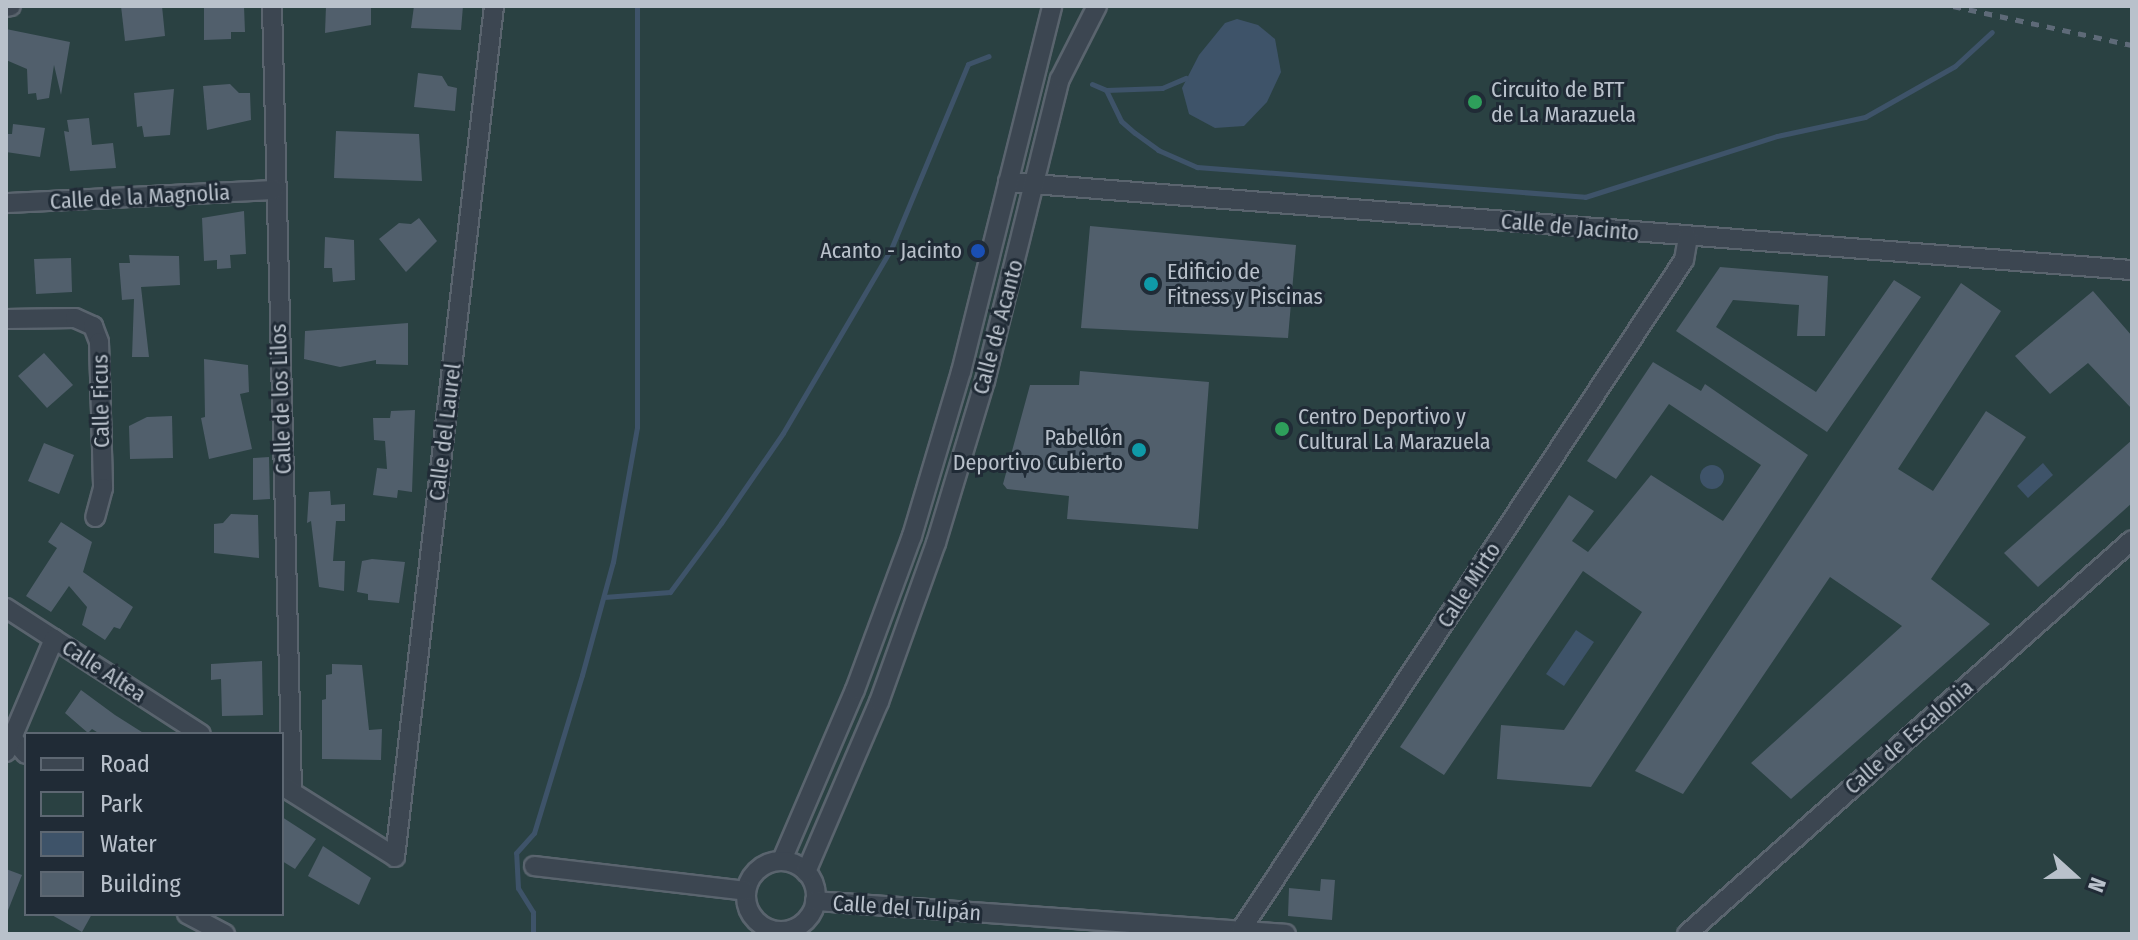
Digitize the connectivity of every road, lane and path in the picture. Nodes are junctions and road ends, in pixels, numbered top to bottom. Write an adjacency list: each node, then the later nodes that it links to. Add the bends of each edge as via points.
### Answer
1 (272, 6): 7 (street, Calle de los Lilos)
2 (494, 6): 18 (street, Calle del Laurel, via 395,857)
3 (1052, 6): 5 (street, Calle de Acanto)
4 (1097, 6): 6 (street, Calle de Acanto, via 1060,79)
5 (1008, 182): 6 (street, Calle de Jacinto); 19 (street, Calle de Acanto, via 912,536 855,690)
6 (1033, 186): 9 (street, Calle de Jacinto); 21 (street, Calle de Acanto, via 985,381 936,543 879,702)
7 (275, 190): 8 (street, Calle de la Magnolia); 18 (street, Calle de los Lilos)
8 (6, 203)
9 (1688, 237): 10 (street, Calle de Jacinto); 26 (street, Calle Mirto, via 1684,260)
10 (2132, 270)
11 (6, 319): 12 (street, Calle Ficus, via 75,318 93,326 99,342 103,488)
12 (95, 517)
13 (2132, 540): 30 (street, Calle de Escalonia)
14 (6, 608): 15 (street, Calle Altea)
15 (54, 639): 16 (street, Calle Altea); 17 (street)
16 (198, 732)
17 (9, 745)
18 (287, 789)
19 (782, 860): 21 (street); 22 (street, via 762,866)
20 (534, 866): 22 (street)
21 (806, 872): 23 (street)
22 (746, 891): 25 (street)
23 (815, 901): 26 (street, Calle del Tulipán); 27 (street, via 807,919)
24 (191, 916): 28 (street)
25 (753, 927): 27 (street)
26 (1241, 930): 29 (street, Calle del Tulipán)
27 (779, 932)
28 (225, 934)
29 (1286, 934)
30 (1687, 934)

